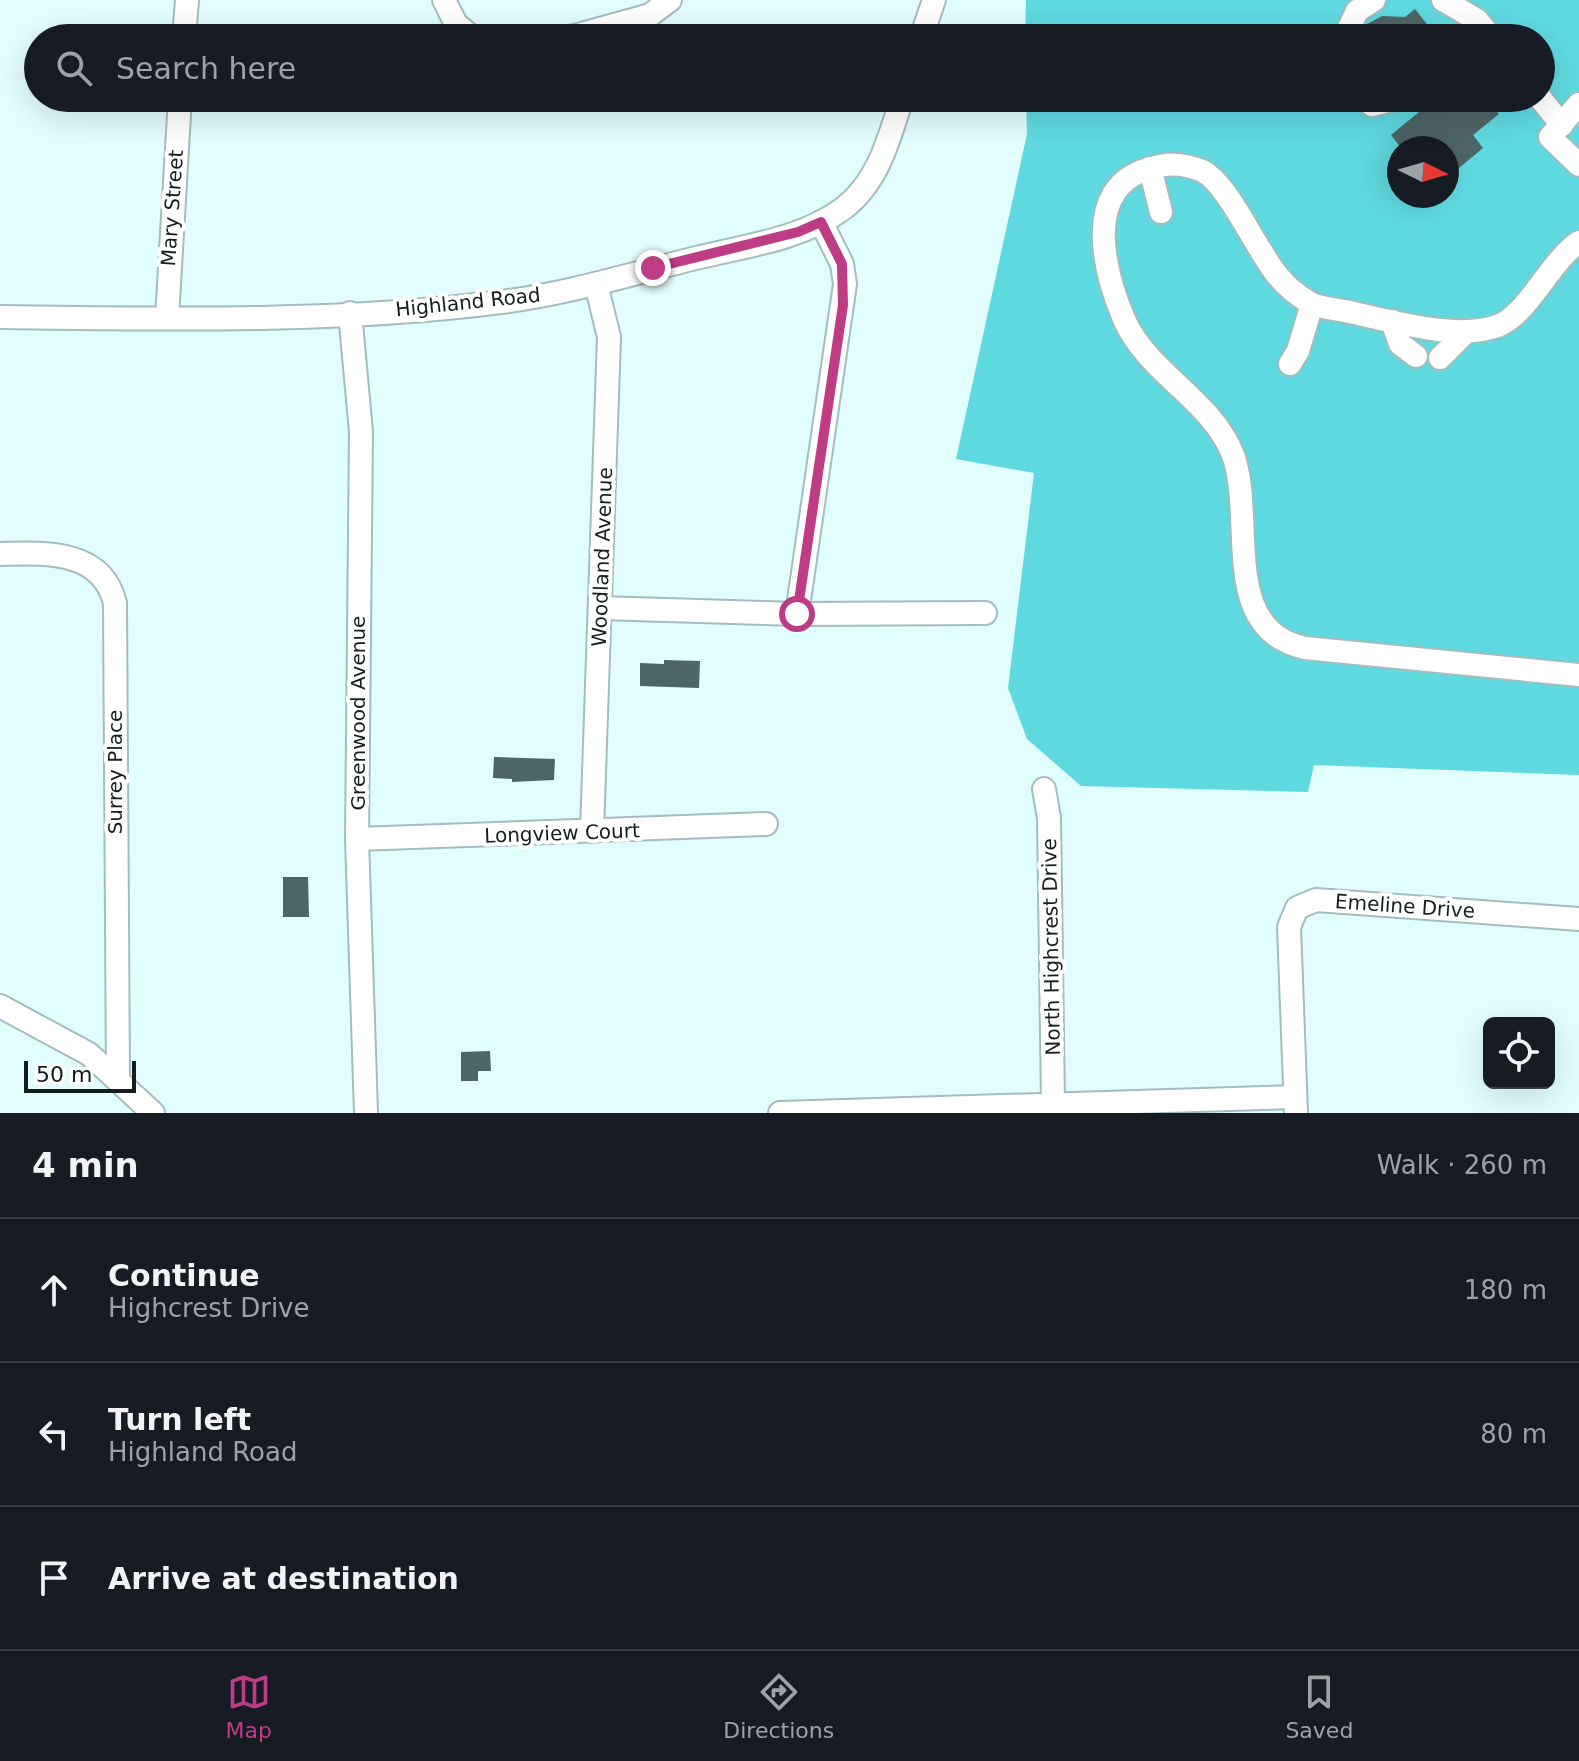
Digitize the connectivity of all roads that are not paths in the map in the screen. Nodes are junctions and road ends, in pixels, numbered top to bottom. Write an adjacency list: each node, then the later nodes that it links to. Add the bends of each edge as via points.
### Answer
1 (187, 0): 7 (street)
2 (444, 0): 8 (street)
3 (670, 0): 9 (street, via 650,15)
4 (934, 0): 10 (street)
5 (1443, 0): 12 (street)
6 (1357, 4): 11 (street)
7 (185, 24)
8 (456, 24)
9 (618, 24)
10 (926, 24)
11 (1349, 24)
12 (1480, 24)
13 (1579, 104): 17 (street)
14 (179, 112): 27 (street, Mary Street)
15 (897, 112): 21 (street, Highland Road, via 875,171 845,207)
16 (1551, 112): 17 (street)
17 (1562, 125): 18 (street, via 1550,137)
18 (1579, 165)
19 (1150, 168): 20 (street); 24 (street, via 1171,162 1204,171 1232,203 1279,278); 37 (street, via 1131,174 1106,204 1102,241 1124,319 1139,347 1206,415 1232,453 1253,609 1264,629 1286,644 1305,648)
20 (1161, 212)
21 (821, 222): 23 (street, Highland Road); 36 (street, via 842,264 845,284)
22 (1579, 242): 29 (street, via 1502,324)
23 (596, 284): 25 (street, Highland Road, via 501,302); 34 (street, Woodland Avenue, via 609,337)
24 (1312, 304): 28 (street); 32 (street)
25 (350, 313): 27 (street, Highland Road); 41 (street, Greenwood Avenue, via 361,432)
26 (0, 317): 27 (street, Highland Road)
27 (167, 318)
28 (1392, 321): 29 (street); 30 (street, via 1400,344)
29 (1467, 331): 31 (street)
30 (1416, 356)
31 (1440, 358)
32 (1290, 364)
33 (0, 554): 44 (street, Surrey Place, via 51,553 83,562 106,582 115,603)
34 (600, 608): 36 (street); 40 (street, Woodland Avenue)
35 (985, 613): 36 (street)
36 (797, 614)
37 (1579, 675)
38 (1044, 789): 45 (street, North Highcrest Drive, via 1049,818)
39 (766, 824): 40 (street, Longview Court)
40 (592, 831): 41 (street, Longview Court)
41 (357, 839): 49 (street, Greenwood Avenue)
42 (1579, 919): 46 (street, Emeline Drive, via 1316,900 1297,908 1289,927)
43 (0, 1006): 44 (street, via 89,1054)
44 (118, 1079): 48 (street)
45 (1053, 1104): 46 (street); 47 (street)
46 (1296, 1105)
47 (1008, 1109): 50 (street)
48 (153, 1113)
49 (366, 1113)
50 (780, 1113)

